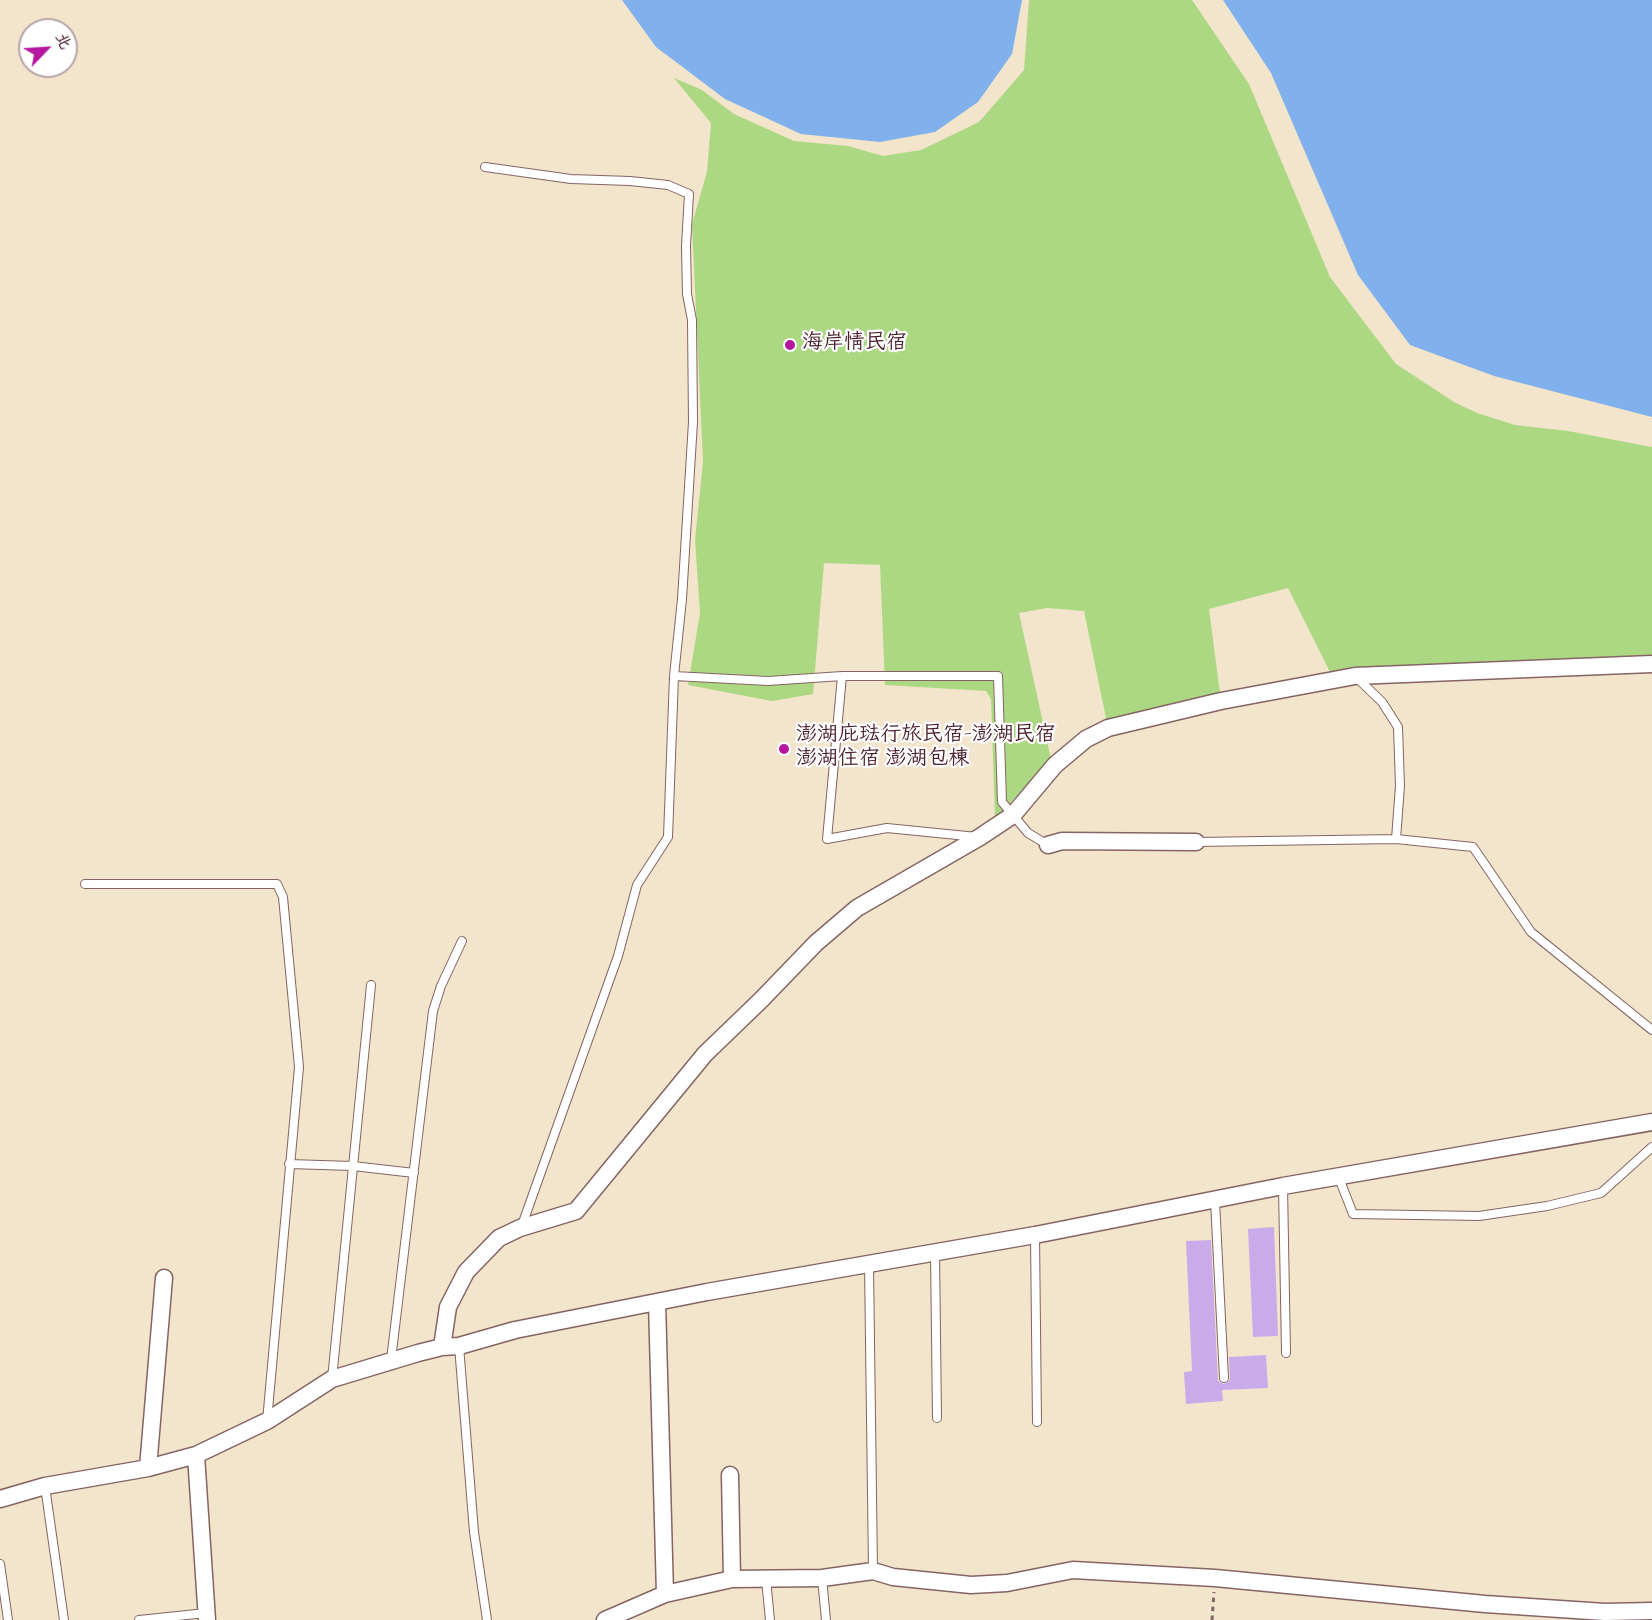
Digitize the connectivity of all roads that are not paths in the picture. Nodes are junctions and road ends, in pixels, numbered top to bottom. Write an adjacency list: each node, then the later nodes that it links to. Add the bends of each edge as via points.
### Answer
1 (485, 167): 3 (lane, via 572,179 668,185 689,194 686,246 692,320 693,422)
2 (1652, 664): 5 (street)
3 (674, 676): 4 (lane, via 768,681); 23 (lane, via 668,837 637,885 618,956)
4 (842, 676): 6 (lane, via 998,676 1002,802); 7 (lane, via 827,839 887,828)
5 (1355, 676): 6 (street, via 1221,701 1108,728 1086,739 1055,765); 8 (lane, via 1382,702 1398,727 1400,786)
6 (1013, 815): 7 (street); 10 (lane, via 1028,833)
7 (980, 837): 23 (street, via 857,908 816,943 705,1054 576,1211)
8 (1396, 839): 9 (lane); 14 (lane, via 1473,847 1531,932)
9 (1196, 842): 10 (street, via 1062,841)
10 (1048, 845)
11 (85, 884): 17 (lane, via 277,884 283,897 298,1067)
12 (462, 941): 19 (lane, via 434,1011)
13 (371, 985): 18 (lane)
14 (1652, 1030)
15 (1652, 1122): 20 (street)
16 (1652, 1148): 20 (lane, via 1601,1193 1479,1216 1353,1214)
17 (290, 1164): 18 (lane); 35 (lane)
18 (353, 1166): 19 (lane); 33 (lane)
19 (414, 1173): 31 (lane)
20 (1339, 1178): 21 (street)
21 (1282, 1186): 22 (street); 30 (lane)
22 (1215, 1201): 24 (street); 32 (lane)
23 (520, 1228): 29 (street, via 499,1238 466,1272 448,1307)
24 (1035, 1234): 25 (street); 36 (lane)
25 (935, 1252): 26 (street); 34 (lane)
26 (869, 1263): 28 (street); 43 (lane)
27 (164, 1278): 38 (street)
28 (657, 1302): 29 (street, via 514,1330); 47 (street)
29 (450, 1347): 31 (street); 53 (lane)
30 (1286, 1353)
31 (391, 1360): 33 (street)
32 (1224, 1378)
33 (332, 1379): 35 (street)
34 (937, 1418)
35 (267, 1421): 37 (street)
36 (1037, 1422)
37 (196, 1455): 38 (street); 49 (street)
38 (148, 1468): 40 (street)
39 (730, 1475): 45 (street)
40 (45, 1486): 41 (street); 51 (lane)
41 (0, 1499)
42 (0, 1564): 50 (lane)
43 (873, 1571): 44 (street); 48 (street, via 893,1578 971,1584 1006,1583 1073,1570 1215,1578 1485,1604)
44 (822, 1578): 46 (street); 56 (lane)
45 (732, 1579): 46 (street); 47 (street)
46 (766, 1579): 55 (lane)
47 (665, 1594): 54 (street)
48 (1652, 1611)
49 (206, 1617): 52 (lane)
50 (8, 1620)
51 (64, 1620)
52 (139, 1620)
53 (487, 1620)
54 (605, 1620)
55 (770, 1620)
56 (826, 1620)

